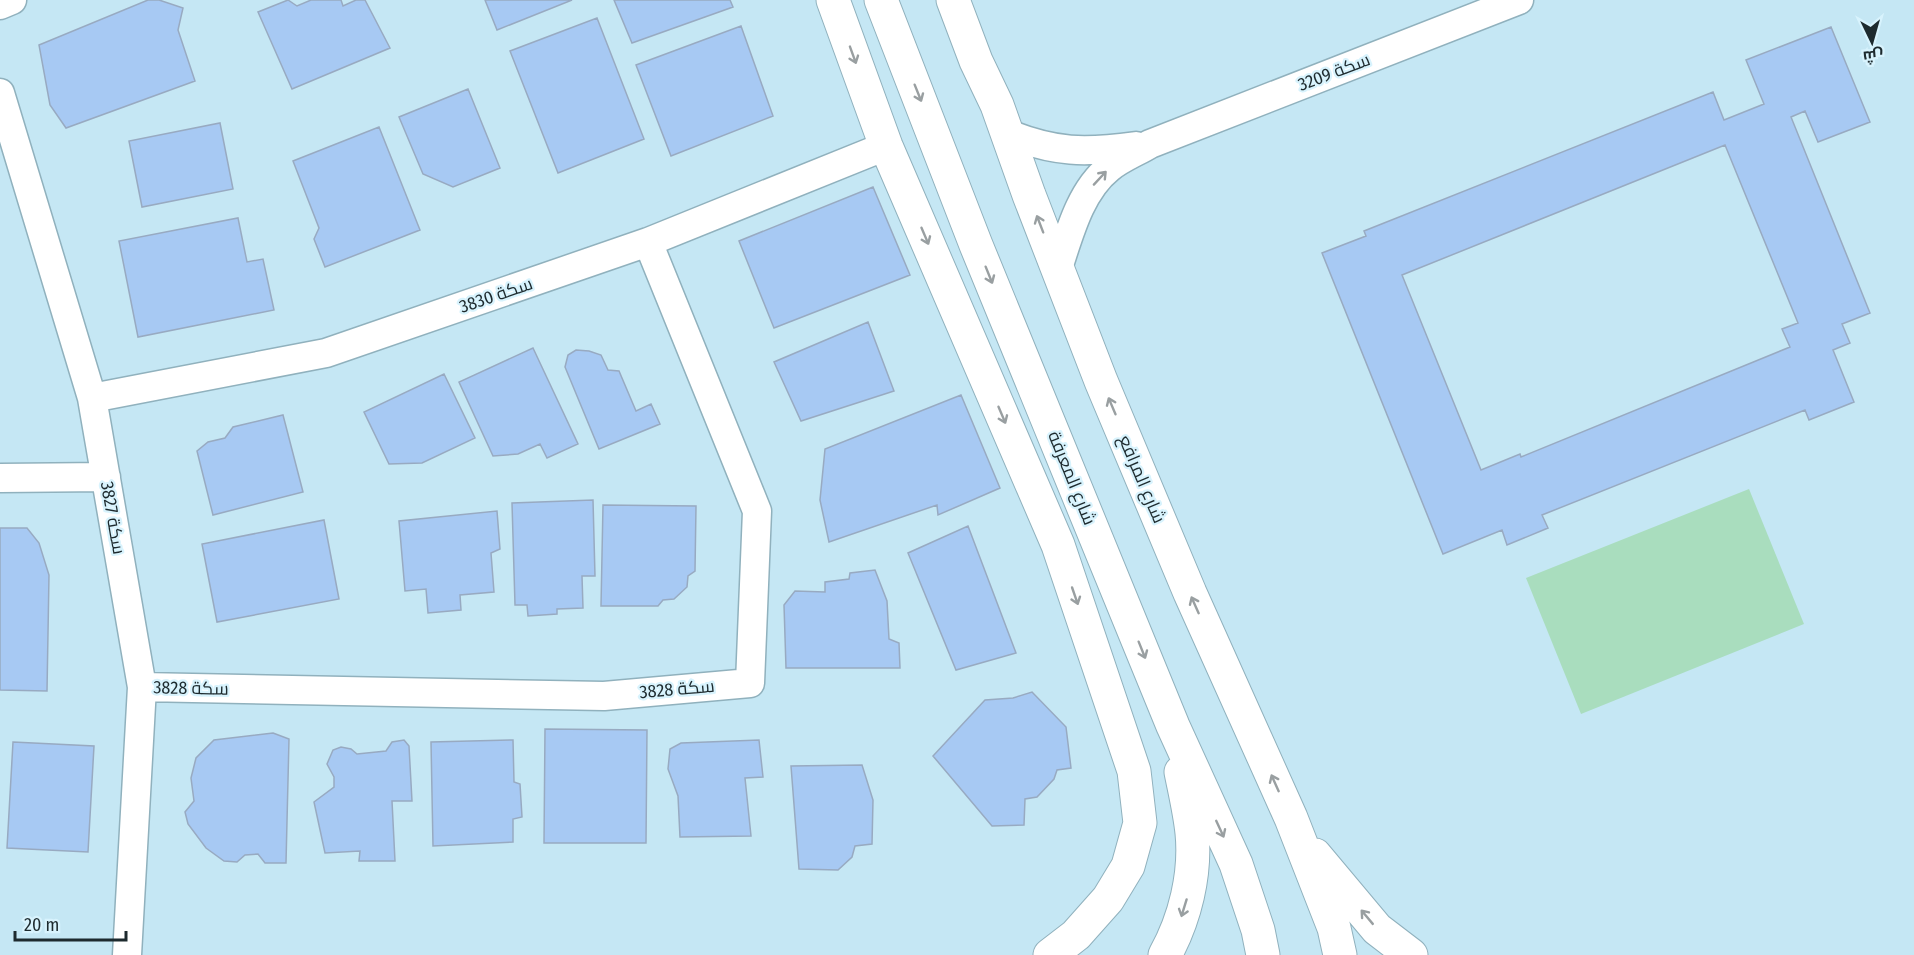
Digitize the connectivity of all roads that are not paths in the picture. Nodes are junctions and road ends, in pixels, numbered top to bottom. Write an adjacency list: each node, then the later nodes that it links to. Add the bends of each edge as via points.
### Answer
1 (12, 0): 6 (street)
2 (834, 0): 10 (main road, one-way to 10)
3 (880, 0): 17 (main road, شارع المعرفة, one-way to 17)
4 (953, 0): 8 (main road, شارع المرافع)
5 (1519, 0): 9 (street, سكة 3209)
6 (0, 5)
7 (0, 93): 13 (street, سكة 3827)
8 (1006, 133): 9 (street, سكة 3209, via 1061,150 1095,151); 12 (main road, شارع المرافع, one-way to 8)
9 (1150, 144): 12 (street, سكة 3209, one-way to 9, via 1089,189 1109,168)
10 (886, 146): 11 (street, سكة 3830); 20 (main road, one-way to 20, via 1058,545 1134,771 1140,823 1128,866 1108,899 1076,935)
11 (648, 242): 13 (street, سكة 3830, via 326,353); 16 (street, سكة 3828, via 757,511 750,683 604,696)
12 (1058, 268): 18 (main road, شارع المرافع, one-way to 12, via 1190,593)
13 (92, 398): 14 (street, سكة 3827)
14 (106, 477): 15 (street); 16 (street, سكة 3827)
15 (0, 478)
16 (142, 687): 19 (street, سكة 3827)
17 (1173, 726): 21 (main road, one-way to 21, via 1192,834 1191,886); 22 (main road, شارع المعرفة, one-way to 22, via 1236,864)
18 (1291, 818): 23 (main road, شارع المرافع); 24 (main road, one-way to 18, via 1377,929 1319,861)
19 (127, 955)
20 (1050, 955)
21 (1165, 955)
22 (1263, 955)
23 (1341, 955)
24 (1412, 955)

